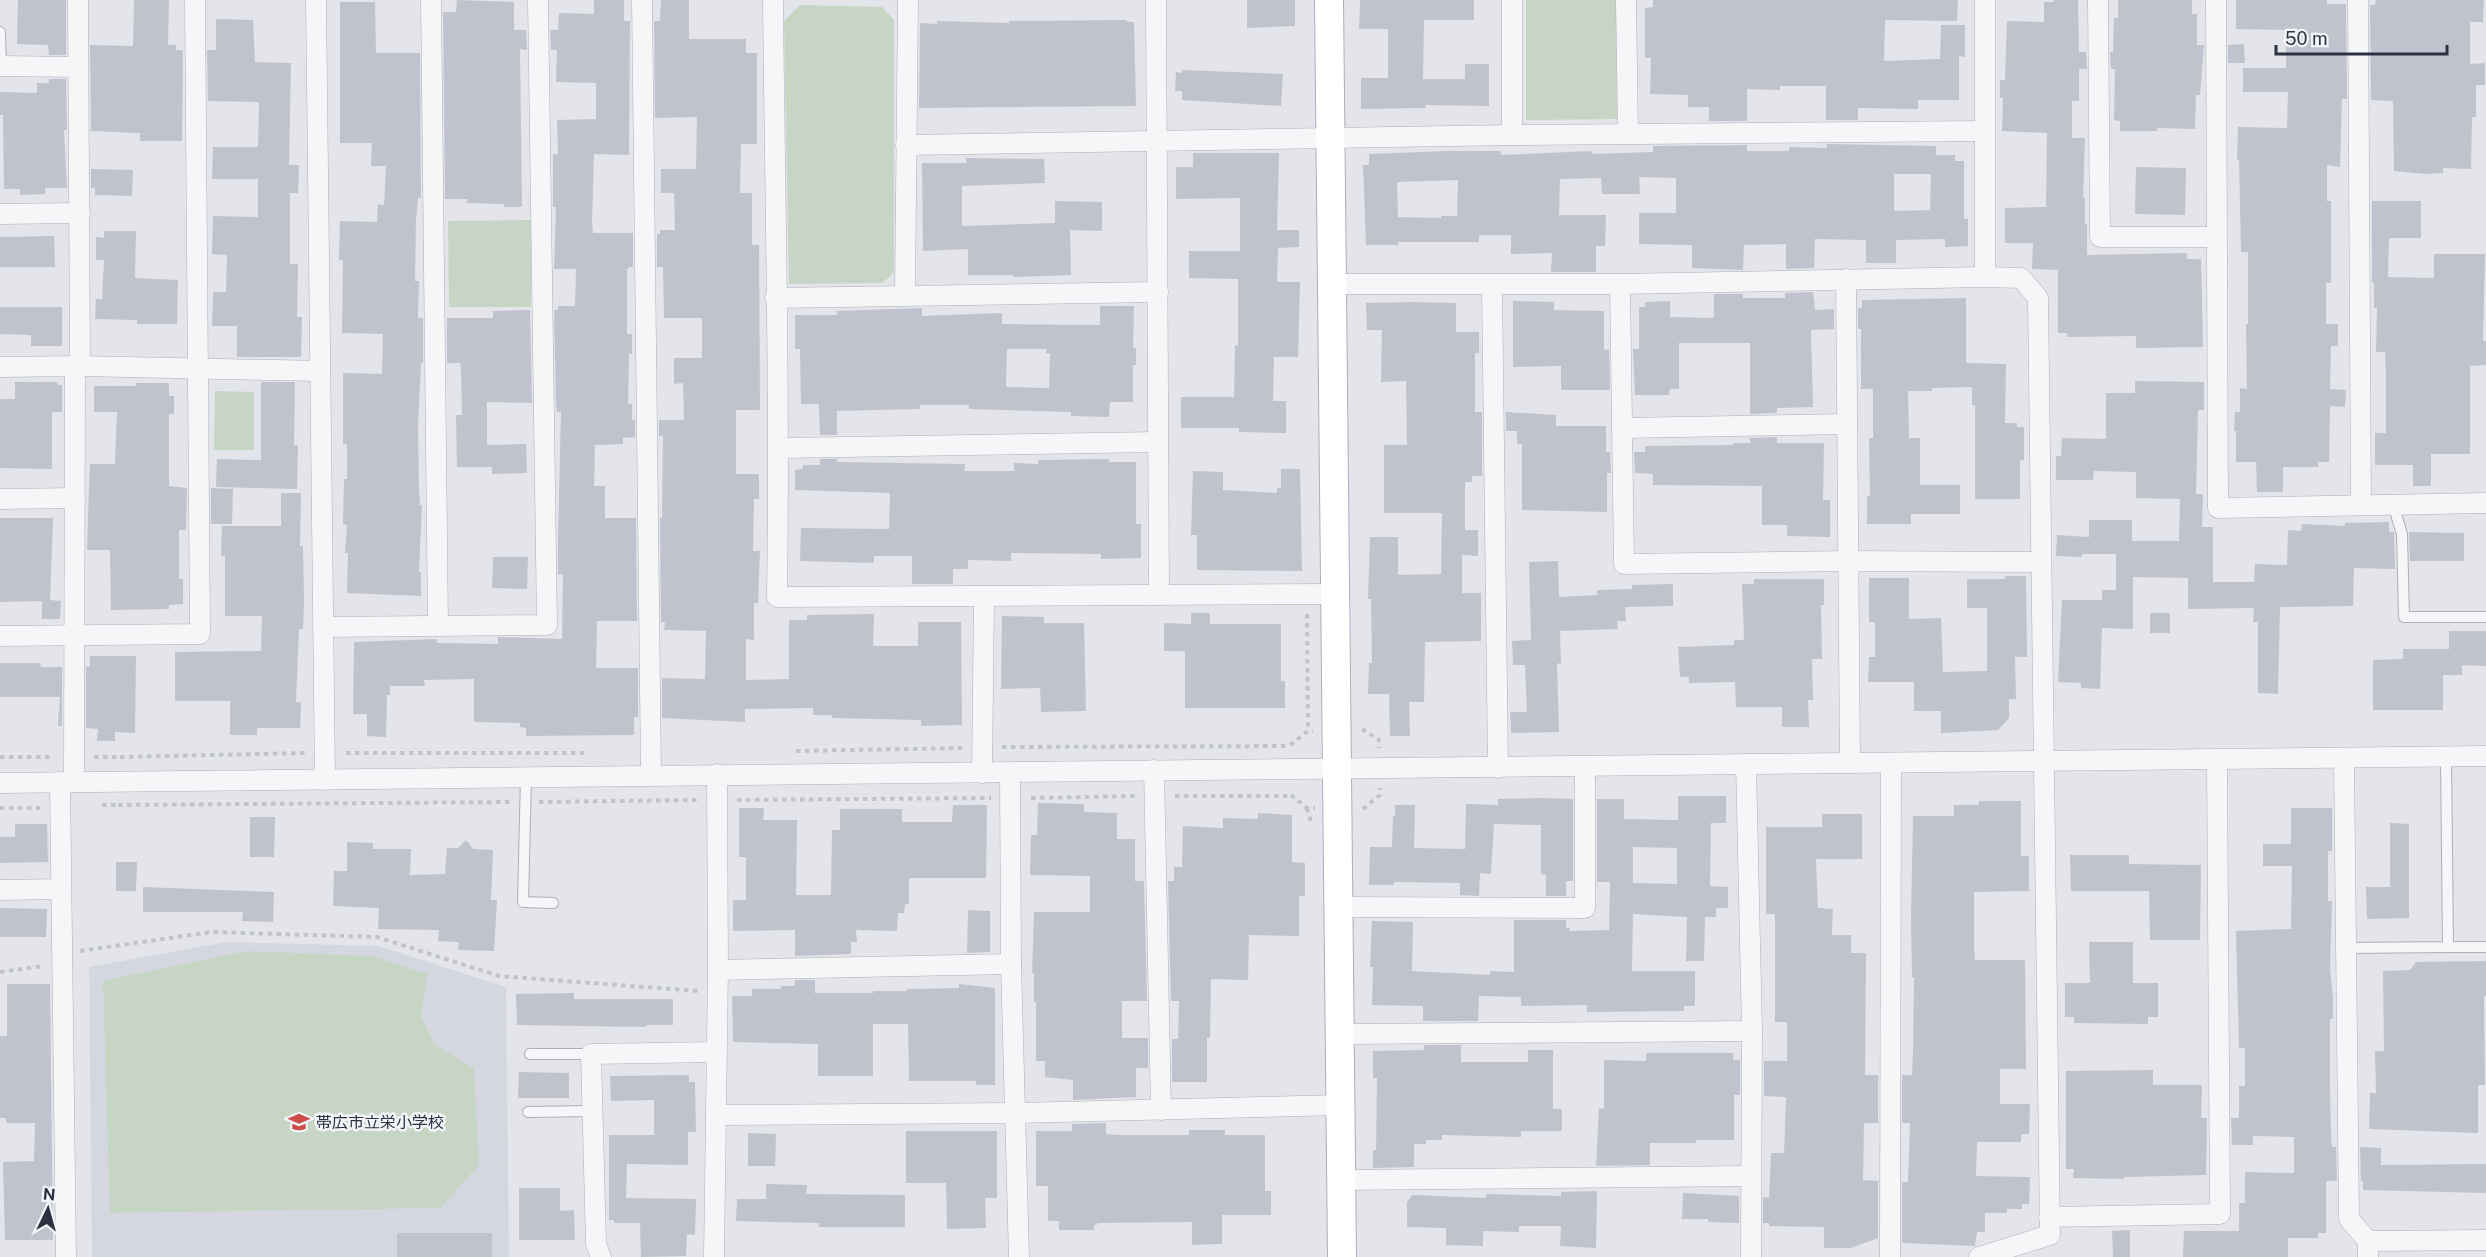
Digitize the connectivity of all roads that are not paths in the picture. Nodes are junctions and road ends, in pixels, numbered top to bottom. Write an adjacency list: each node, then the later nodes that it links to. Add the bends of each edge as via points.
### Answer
1 (78, 0): 19 (street)
2 (195, 0): 39 (street)
3 (316, 0): 40 (street)
4 (431, 0): 56 (street)
5 (538, 0): 56 (street, via 546,625)
6 (642, 0): 74 (street)
7 (773, 0): 36 (street)
8 (908, 0): 25 (street)
9 (1156, 0): 24 (street)
10 (1329, 0): 23 (street)
11 (1512, 0): 21 (street)
12 (1626, 0): 22 (street)
13 (1985, 0): 20 (street)
14 (2098, 0): 28 (street, via 2100,237)
15 (2216, 0): 28 (street)
16 (2358, 0): 49 (street)
17 (0, 33): 18 (lane)
18 (0, 66): 19 (street)
19 (77, 67): 26 (street)
20 (1983, 131): 22 (street); 29 (street)
21 (1512, 135): 22 (street); 23 (street)
22 (1628, 135)
23 (1331, 138): 24 (street); 31 (street)
24 (1157, 140): 25 (street); 34 (street)
25 (906, 145): 35 (street)
26 (80, 213): 27 (street); 37 (street)
27 (0, 214)
28 (2216, 237): 49 (street, via 2218,508)
29 (1985, 277): 30 (street); 51 (street, via 2022,278 2038,298)
30 (1846, 279): 32 (street); 41 (street)
31 (1332, 284): 33 (street); 52 (street)
32 (1620, 284): 33 (street); 42 (street)
33 (1492, 285): 69 (street)
34 (1158, 292): 35 (street); 43 (street)
35 (905, 295): 36 (street)
36 (775, 298): 44 (street)
37 (77, 366): 38 (street); 39 (street); 45 (street)
38 (0, 367)
39 (197, 368): 40 (street); 59 (street, via 200,634)
40 (320, 371): 57 (street)
41 (1847, 424): 42 (street); 50 (street)
42 (1622, 428): 50 (street, via 1624,564)
43 (1158, 442): 44 (street); 53 (street)
44 (780, 448): 54 (street, via 777,597)
45 (75, 498): 46 (street); 59 (street)
46 (0, 499)
47 (2486, 503): 48 (street)
48 (2393, 504): 49 (street); 55 (lane, via 2402,534 2404,617)
49 (2361, 505)
50 (1848, 561): 51 (street); 64 (street)
51 (2040, 562): 65 (street)
52 (1335, 594): 53 (street); 70 (street)
53 (1159, 595): 54 (street)
54 (984, 597): 72 (street)
55 (2486, 617)
56 (438, 625): 57 (street)
57 (323, 627): 77 (street)
58 (0, 636): 59 (street)
59 (74, 636): 78 (street)
60 (2486, 756): 61 (street)
61 (2446, 757): 62 (street); 84 (lane)
62 (2344, 759): 63 (street); 86 (street)
63 (2217, 760): 65 (street); 102 (street, via 2220,1215)
64 (1850, 762): 66 (street); 67 (street)
65 (2044, 762): 66 (street); 102 (street)
66 (1891, 763): 111 (street)
67 (1746, 764): 68 (street); 89 (street)
68 (1585, 767): 69 (street); 83 (street, via 1585,908)
69 (1498, 768): 70 (street)
70 (1337, 769): 71 (street); 83 (street)
71 (1154, 770): 73 (street); 95 (street)
72 (982, 773): 73 (street); 75 (street)
73 (1010, 773): 87 (street)
74 (651, 774): 75 (street); 76 (street)
75 (717, 774): 88 (street)
76 (526, 777): 77 (street); 82 (lane, via 523,902)
77 (325, 780): 78 (street)
78 (67, 782): 79 (street); 80 (street)
79 (0, 783)
80 (61, 889): 81 (street); 105 (street)
81 (0, 890)
82 (552, 903)
83 (1339, 907): 90 (street)
84 (2448, 947): 85 (lane); 86 (lane)
85 (2486, 947)
86 (2346, 948): 104 (street, via 2349,1219)
87 (1011, 964): 88 (street); 98 (street)
88 (718, 969): 91 (street)
89 (1752, 1031): 90 (street); 100 (street)
90 (1340, 1034): 94 (street)
91 (716, 1052): 93 (street); 99 (street)
92 (530, 1054): 93 (lane)
93 (591, 1054): 96 (street)
94 (1340, 1105): 95 (street); 101 (street)
95 (1161, 1110): 98 (street)
96 (592, 1111): 97 (lane); 106 (street, via 596,1244)
97 (528, 1112)
98 (1015, 1113): 99 (street); 108 (street)
99 (716, 1115): 107 (street)
100 (1751, 1176): 101 (street); 110 (street)
101 (1341, 1180): 109 (street)
102 (2049, 1217): 112 (street, via 2050,1235)
103 (2486, 1240): 104 (street)
104 (2368, 1249)
105 (66, 1257)
106 (601, 1257)
107 (714, 1257)
108 (1019, 1257)
109 (1342, 1257)
110 (1751, 1257)
111 (1890, 1257)
112 (1979, 1257)

